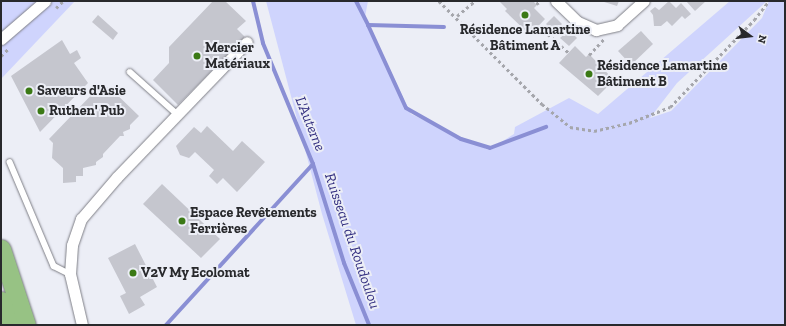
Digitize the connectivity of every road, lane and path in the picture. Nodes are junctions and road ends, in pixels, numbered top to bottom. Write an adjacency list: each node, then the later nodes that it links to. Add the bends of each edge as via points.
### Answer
1 (35, 1): 11 (street)
2 (44, 1): 13 (street)
3 (439, 1): 10 (path)
4 (475, 1): 10 (path)
5 (541, 1): 9 (path)
6 (556, 1): 7 (street, via 578,22 596,30 617,25)
7 (644, 1)
8 (769, 1): 10 (path, via 754,20 670,107 630,123 594,131 570,127 542,104)
9 (536, 4)
10 (456, 16)
11 (1, 33)
12 (535, 33): 15 (path, via 539,28)
13 (1, 39)
14 (248, 42): 17 (street)
15 (567, 53)
16 (130, 72): 17 (lane)
17 (178, 114): 20 (street, via 117,176 81,219 72,245)
18 (10, 162): 20 (lane, via 54,266)
19 (1, 249): 23 (highway)
20 (70, 274): 24 (street)
21 (1, 301): 22 (highway)
22 (8, 325)
23 (26, 325)
24 (82, 325)

